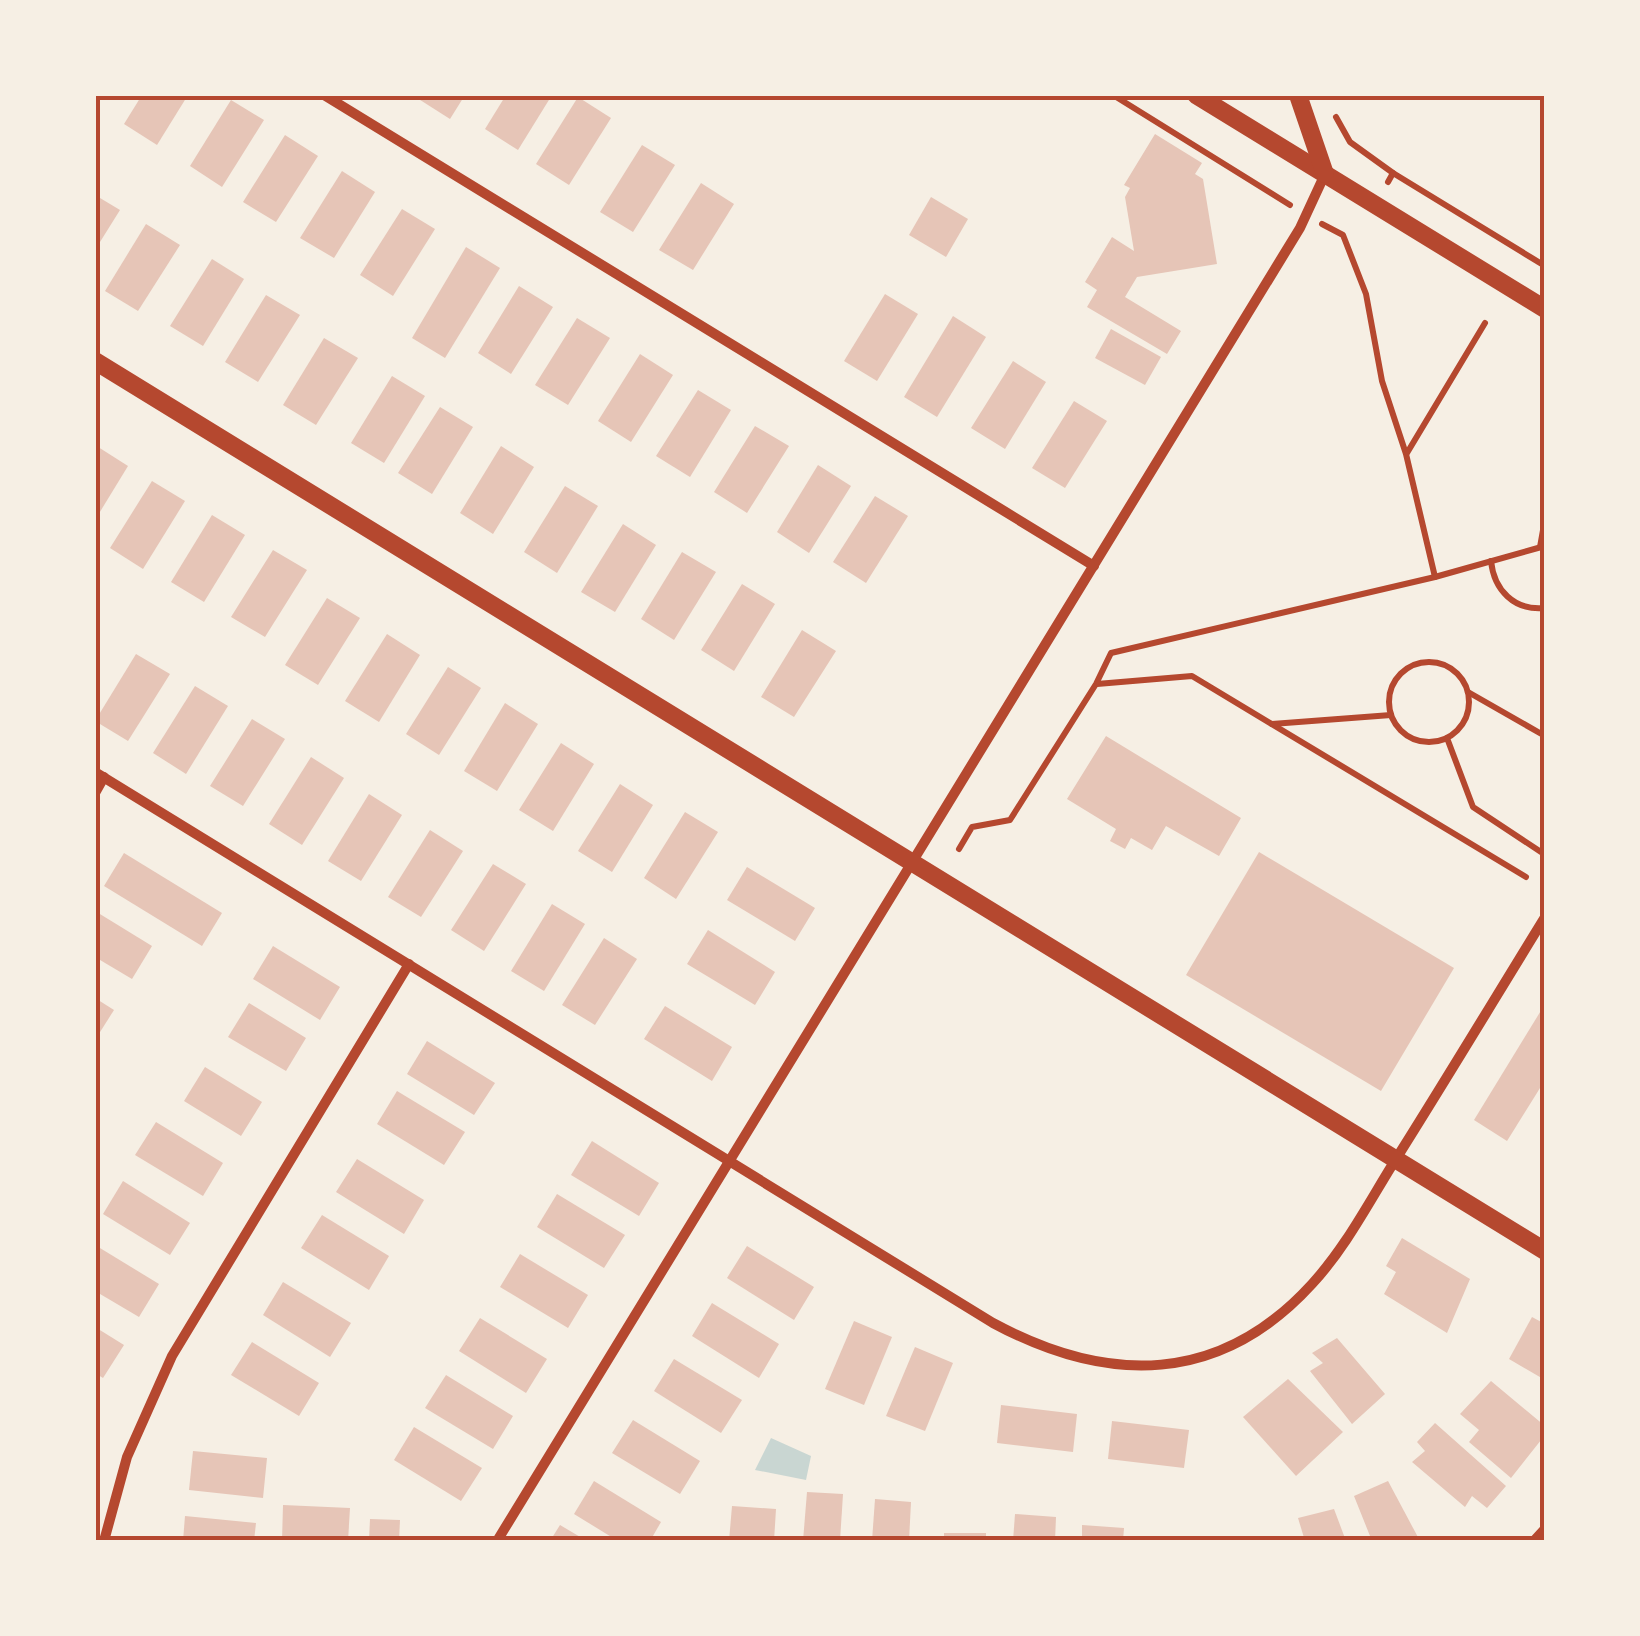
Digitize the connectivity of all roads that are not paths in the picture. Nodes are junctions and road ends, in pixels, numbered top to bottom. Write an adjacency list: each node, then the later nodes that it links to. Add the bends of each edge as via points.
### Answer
1 (324, 95): 7 (street)
2 (1196, 95): 4 (street)
3 (1298, 96): 4 (street)
4 (1325, 174): 5 (street); 7 (street, via 1308,216)
5 (1545, 310)
6 (95, 361): 10 (street)
7 (1094, 566): 10 (street)
8 (100, 775): 9 (street); 12 (street)
9 (95, 793)
10 (912, 862): 13 (street); 14 (street)
11 (1545, 916): 13 (street)
12 (409, 964): 14 (street); 17 (street, via 172,1356 127,1457)
13 (1396, 1159): 14 (street, via 1338,1252 1286,1310 1232,1346 1152,1366 1100,1363 1028,1342); 15 (street)
14 (730, 1161): 18 (street)
15 (1545, 1251)
16 (1545, 1529): 19 (street)
17 (104, 1541)
18 (498, 1541)
19 (1534, 1541)

